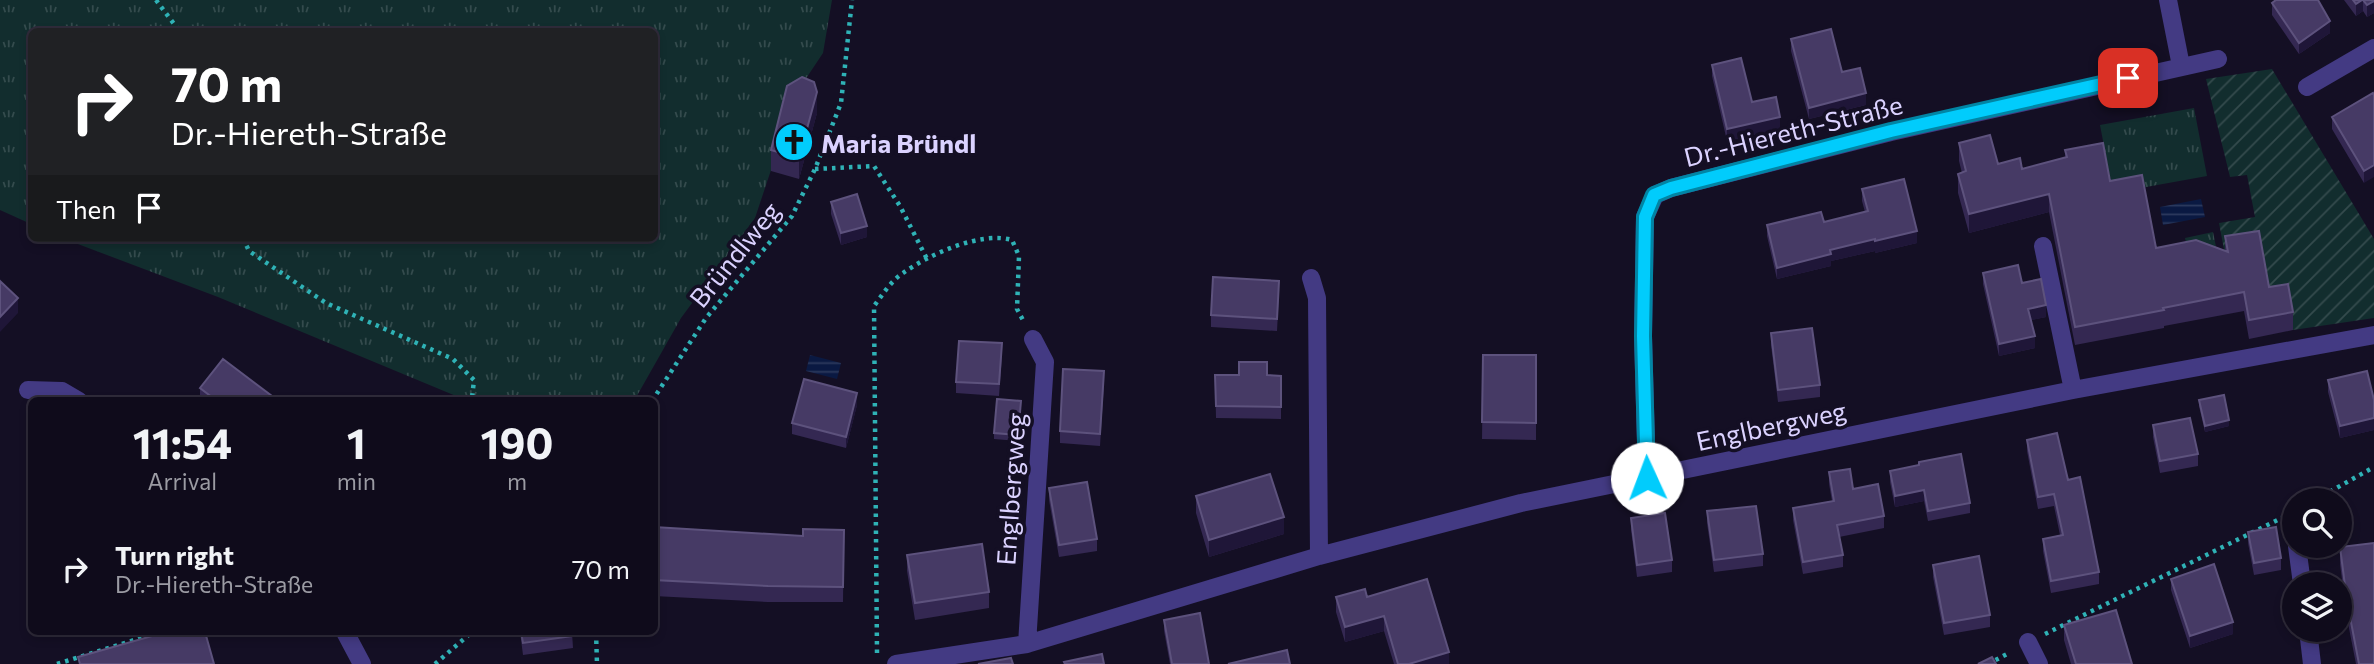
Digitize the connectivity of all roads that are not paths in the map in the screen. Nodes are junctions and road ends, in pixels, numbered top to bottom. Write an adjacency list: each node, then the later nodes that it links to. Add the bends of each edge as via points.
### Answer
1 (2168, 0): 4 (street)
2 (2374, 48): 5 (street)
3 (2218, 59): 4 (street, Dr.-Hiereth-Straße)
4 (2181, 66): 13 (street, Dr.-Hiereth-Straße, via 1891,131 1654,195 1645,217)
5 (2307, 87)
6 (2043, 246): 11 (street)
7 (1311, 278): 14 (street, via 1317,298)
8 (2374, 335): 11 (street, Englbergweg)
9 (1033, 339): 18 (street, Englbergweg, via 1045,362)
10 (28, 390): 12 (street, via 62,391)
11 (2073, 390): 13 (street, Englbergweg)
12 (72, 397)
13 (1647, 478): 14 (street, Englbergweg, via 1521,503)
14 (1319, 556): 18 (street, Englbergweg)
15 (347, 635): 19 (street)
16 (2028, 642): 21 (street)
17 (2309, 642): 22 (street)
18 (1027, 644): 20 (street, Englbergweg)
19 (362, 664)
20 (896, 664)
21 (2039, 664)
22 (2312, 664)

